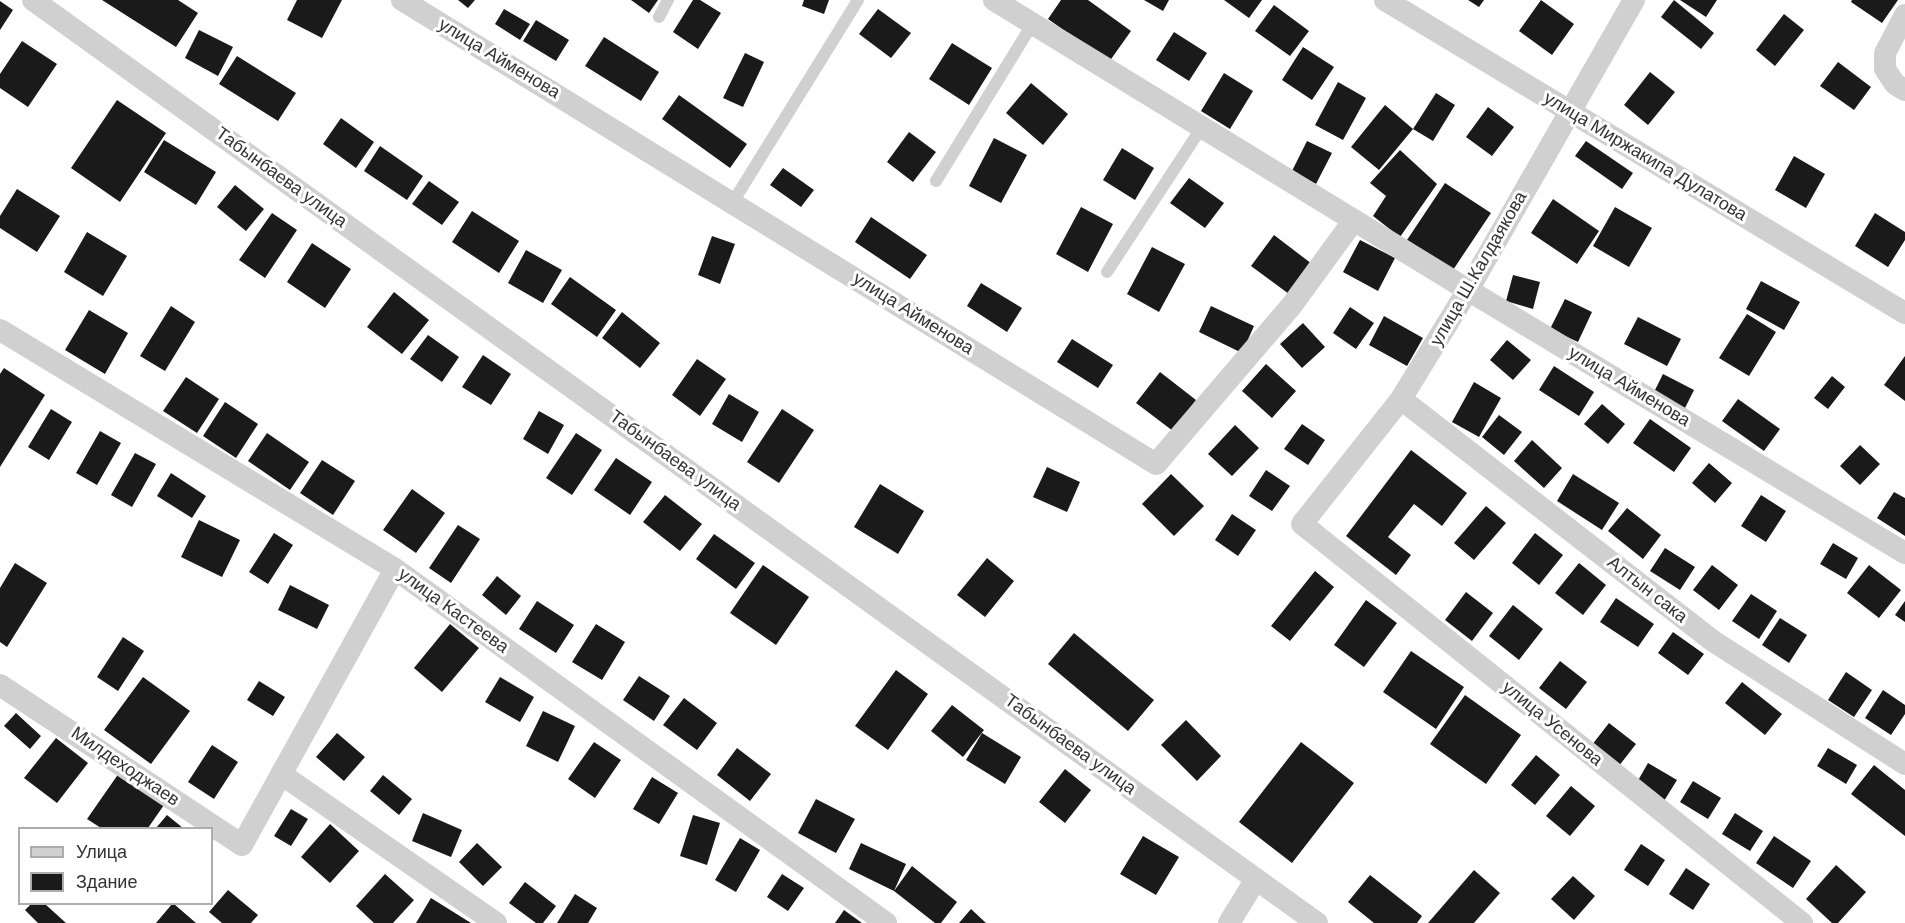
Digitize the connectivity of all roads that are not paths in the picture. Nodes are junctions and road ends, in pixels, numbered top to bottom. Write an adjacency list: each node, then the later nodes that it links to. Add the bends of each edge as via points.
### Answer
1 (33, 0): 28 (street, Табынбаева улица)
2 (402, 0): 15 (street, улица Айменова)
3 (668, 0): 9 (lane)
4 (858, 0): 15 (lane)
5 (994, 0): 10 (street, улица Айменова)
6 (1385, 0): 12 (street, улица Миржакипа Дулатова)
7 (1634, 0): 12 (street, улица Ш.Калдаякова)
8 (1905, 15): 11 (street, via 1885,53 1885,69 1894,84)
9 (659, 17)
10 (1033, 23): 13 (street, улица Айменова); 14 (lane)
11 (1905, 90)
12 (1570, 111): 18 (street, улица Ш.Калдаякова); 19 (street, улица Миржакипа Дулатова)
13 (1202, 127): 16 (street, улица Айменова); 17 (lane)
14 (936, 182)
15 (733, 202): 16 (street, улица Айменова, via 1156,464 1292,305)
16 (1354, 220): 18 (street, улица Айменова)
17 (1107, 272)
18 (1468, 290): 21 (street, улица Ш.Калдаякова); 23 (street, улица Айменова)
19 (1905, 313)
20 (0, 330): 24 (street, улица Кастеева)
21 (1401, 399): 22 (street, улица Ш.Калдаякова); 26 (street, Алтын сака, via 1713,641)
22 (1302, 524): 33 (street, улица Усенова)
23 (1905, 553)
24 (395, 569): 27 (street, Милдеходжаев); 30 (street, улица Кастеева)
25 (0, 685): 27 (street, Милдеходжаев, via 242,845)
26 (1905, 764)
27 (282, 774): 29 (street)
28 (1256, 879): 31 (street); 32 (street, Табынбаева улица)
29 (496, 923)
30 (886, 923)
31 (1229, 923)
32 (1317, 923)
33 (1802, 923)

